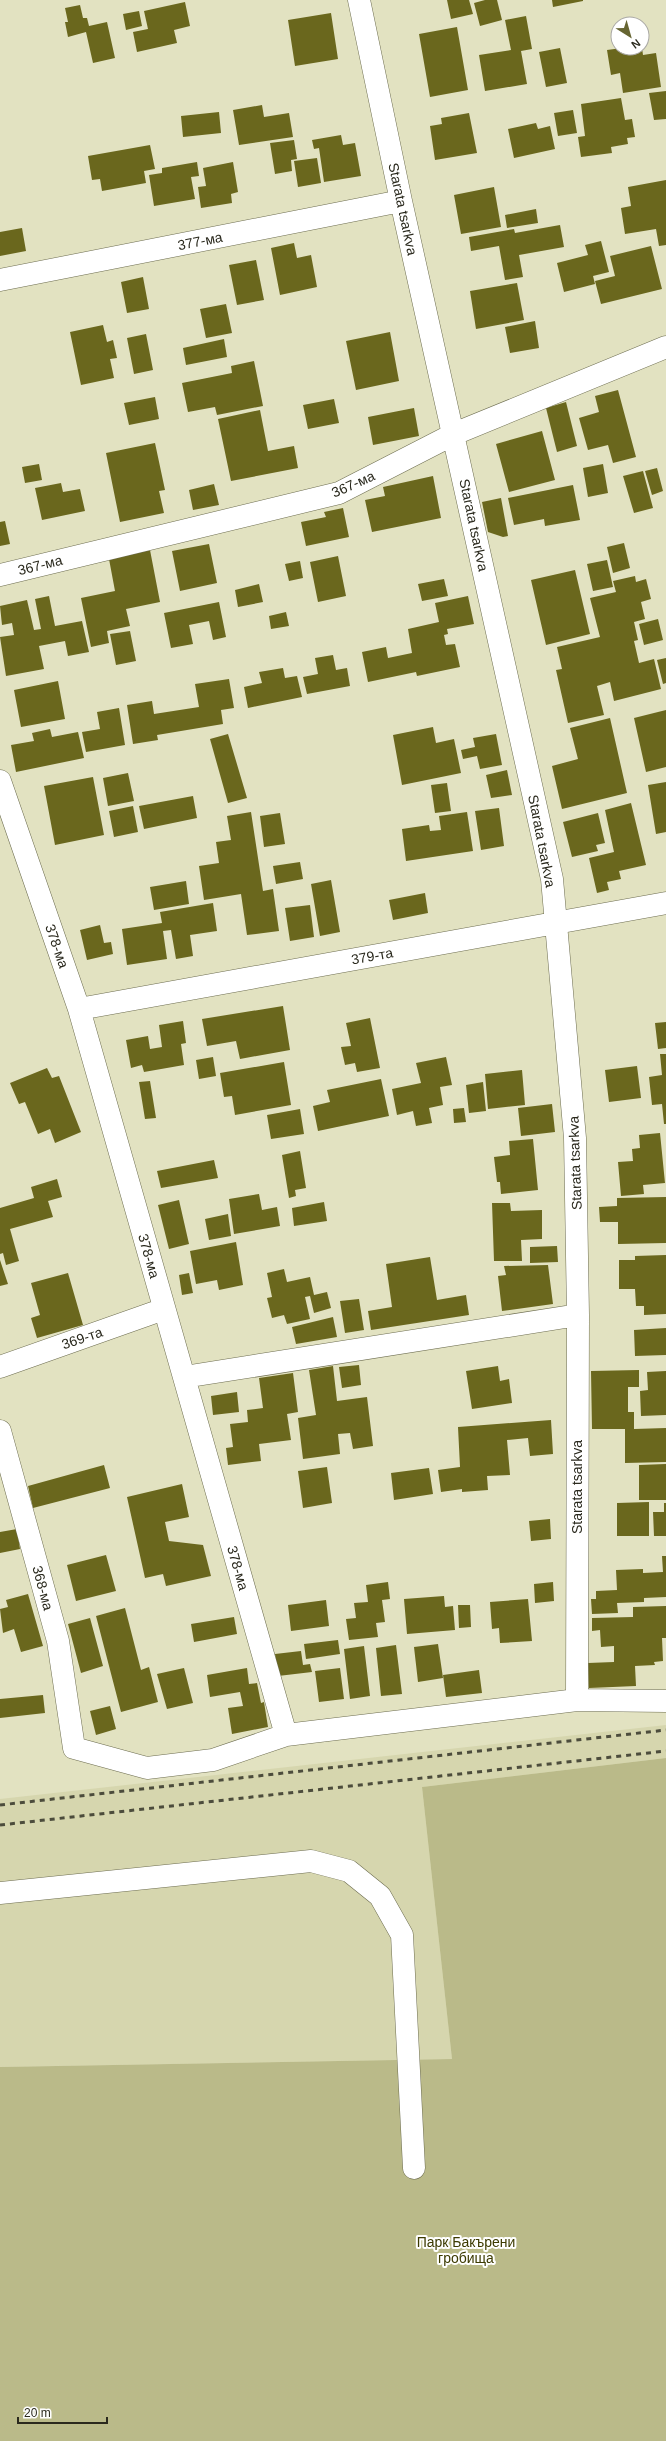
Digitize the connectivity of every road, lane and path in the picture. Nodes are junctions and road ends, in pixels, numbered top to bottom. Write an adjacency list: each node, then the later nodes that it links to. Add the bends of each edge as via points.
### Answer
1 (359, 0): 2 (street, Starata tsarkva)
2 (401, 201): 3 (street, 377-ма); 5 (street, Starata tsarkva)
3 (0, 280)
4 (666, 347): 5 (street, 367-ма)
5 (454, 434): 6 (street, 367-ма, via 338,493); 9 (street, Starata tsarkva, via 552,879)
6 (0, 575)
7 (0, 782): 10 (street, 378-ма)
8 (666, 902): 9 (street, 379-та)
9 (555, 923): 10 (street, 379-та); 12 (street, Starata tsarkva, via 575,1138)
10 (79, 1009): 11 (street, 378-ма)
11 (164, 1309): 13 (street, 369-та); 14 (street, 378-ма)
12 (578, 1315): 14 (street); 16 (street, Starata tsarkva)
13 (0, 1367)
14 (184, 1377): 18 (street, 378-ма)
15 (0, 1431): 18 (street, 368-ма, via 58,1641 74,1748 147,1768 212,1760)
16 (577, 1700): 17 (street); 18 (street)
17 (666, 1701)
18 (286, 1735)
19 (0, 1893): 20 (street, via 311,1861 349,1872 380,1896 402,1935)
20 (414, 2168)

